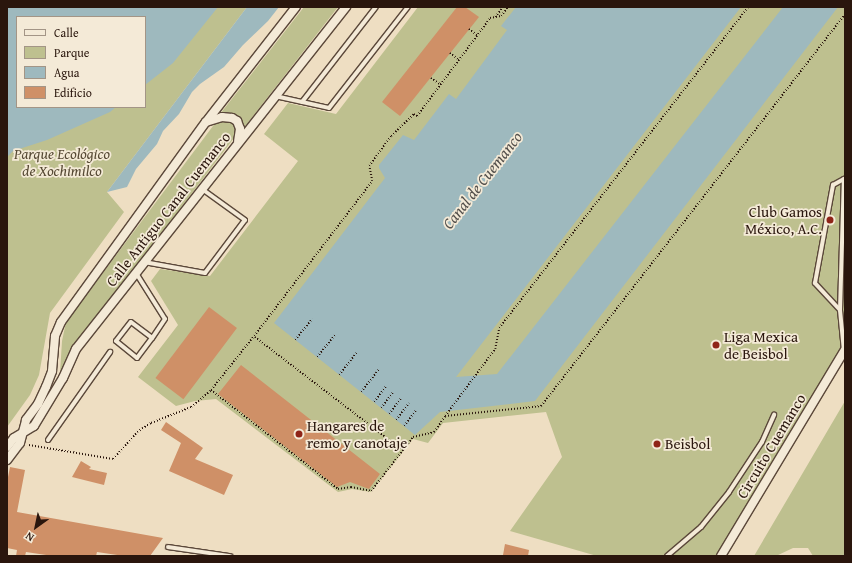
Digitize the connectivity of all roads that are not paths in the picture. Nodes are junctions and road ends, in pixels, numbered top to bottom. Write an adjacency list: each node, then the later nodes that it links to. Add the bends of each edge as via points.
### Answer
1 (296, 7): 7 (street, Calle Antiguo Canal Cuemanco)
2 (346, 7): 5 (street, Calle Antiguo Canal Cuemanco)
3 (376, 7): 6 (lane)
4 (408, 7): 6 (lane, via 329,108)
5 (275, 96): 6 (lane); 8 (street, Calle Antiguo Canal Cuemanco)
6 (302, 102)
7 (206, 122): 8 (street, via 222,117 237,121 240,129); 18 (street, Calle Antiguo Canal Cuemanco, via 61,322 55,336 52,371 38,404 26,420)
8 (237, 144): 10 (street, Calle Antiguo Canal Cuemanco)
9 (845, 180): 13 (lane); 13 (lane, via 833,185 815,283)
10 (202, 189): 11 (street, Calle Antiguo Canal Cuemanco); 11 (lane, via 245,220 205,273)
11 (144, 262): 12 (street, Calle Antiguo Canal Cuemanco)
12 (136, 272): 14 (lane, via 165,319); 18 (street, Calle Antiguo Canal Cuemanco, via 76,349 63,378 34,426)
13 (840, 310): 15 (lane)
14 (152, 338): 14 (lane, via 137,358 116,341 131,322)
15 (844, 351): 25 (street, Circuito Cuemanco)
16 (110, 352): 19 (lane)
17 (774, 415): 24 (lane, via 762,442 729,492 701,527)
18 (22, 433): 20 (street, Calle Antiguo Canal Cuemanco); 21 (street, Calle Antiguo Canal Cuemanco, via 20,443)
19 (48, 440)
20 (7, 447)
21 (7, 460)
22 (168, 547): 23 (lane)
23 (230, 556)
24 (667, 556)
25 (721, 556)

